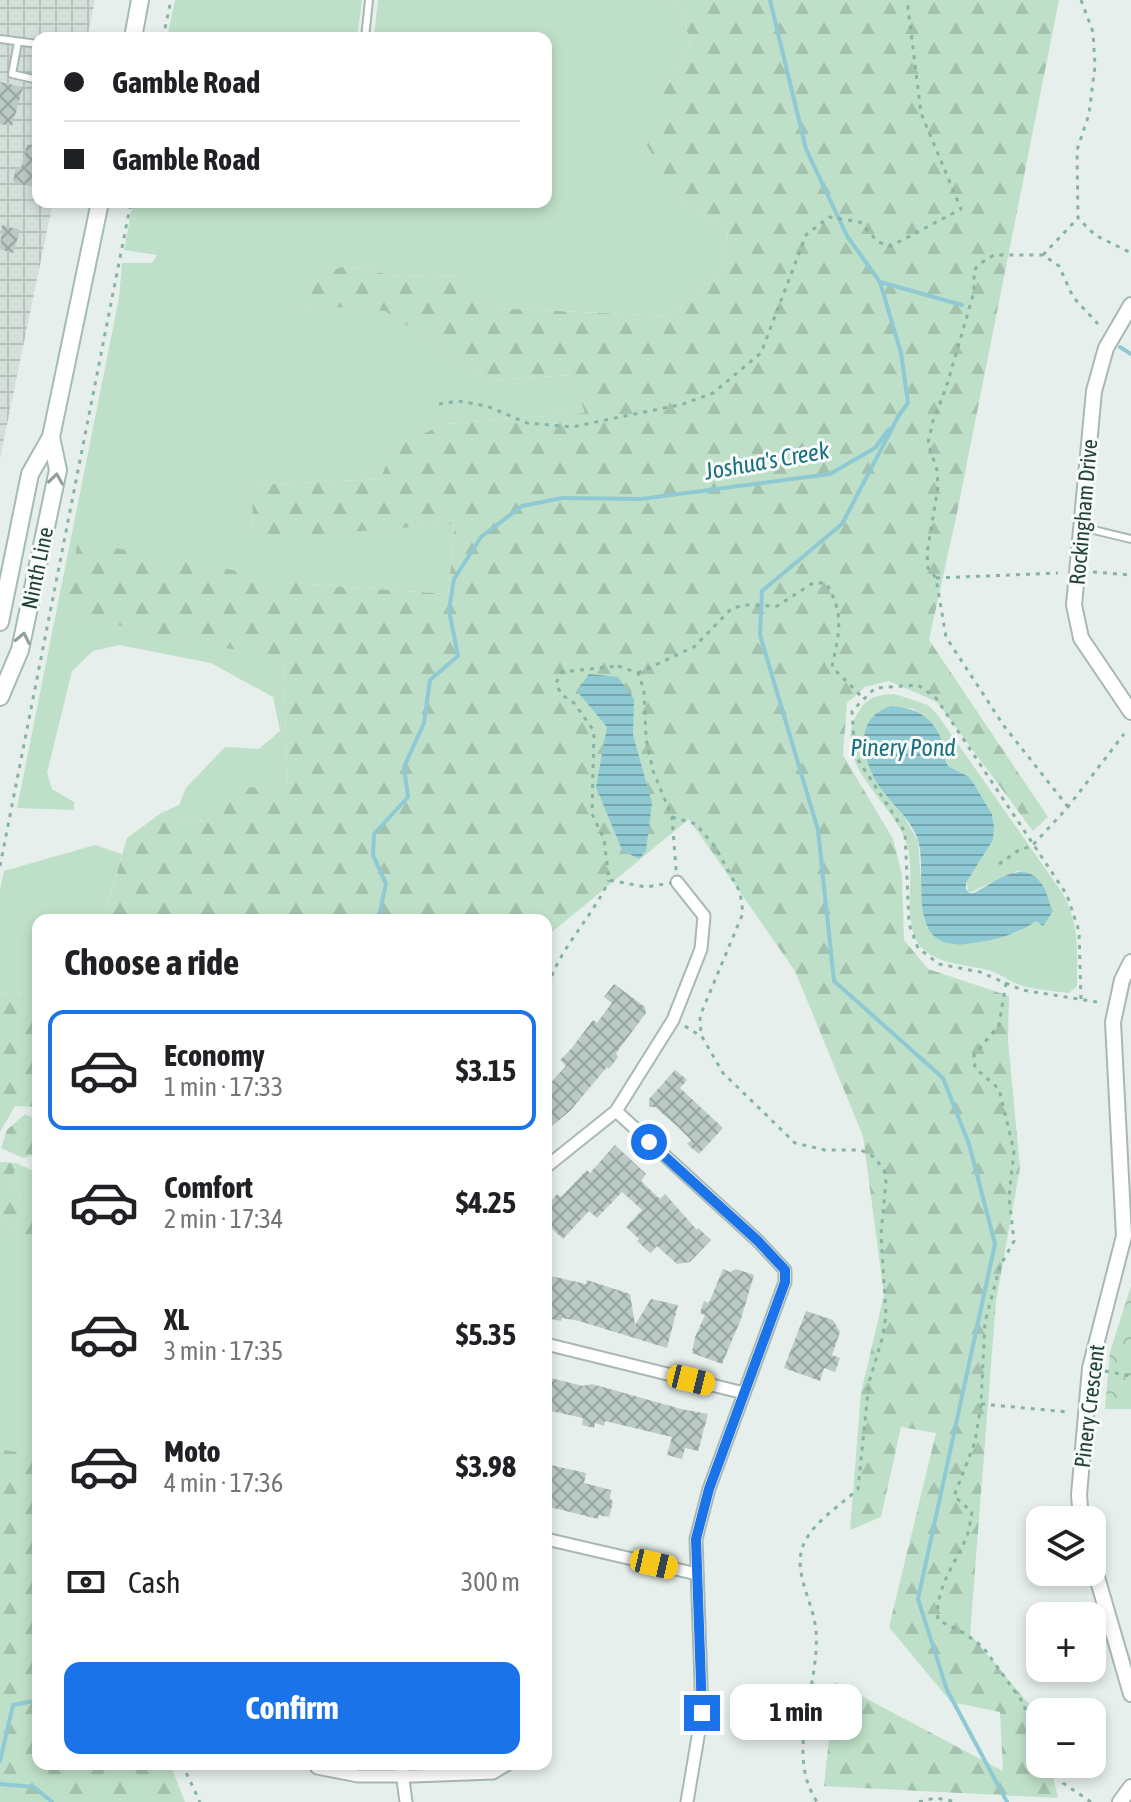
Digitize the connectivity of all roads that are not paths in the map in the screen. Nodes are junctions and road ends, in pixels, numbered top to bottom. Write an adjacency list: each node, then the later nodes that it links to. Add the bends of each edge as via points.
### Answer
1 (140, 0): 3 (main road)
2 (369, 0): 4 (lane)
3 (134, 32)
4 (366, 32)
5 (0, 39): 6 (lane)
6 (18, 42): 7 (lane); 9 (lane)
7 (32, 43)
8 (0, 72): 9 (lane)
9 (12, 74): 10 (lane)
10 (32, 79)
11 (99, 208): 13 (main road, Ninth Line)
12 (1131, 305): 14 (street, Rockingham Drive, via 1106,348 1094,391)
13 (51, 437): 16 (main road, Ninth Line, via 30,474); 17 (main road, Ninth Line, one-way to 13, via 20,650 58,470)
14 (1081, 527): 15 (lane); 18 (street, Rockingham Drive, via 1077,626)
15 (1131, 539)
16 (0, 622)
17 (0, 697)
18 (1131, 712)
19 (677, 882): 21 (street, via 704,916 701,949 673,1020)
20 (1131, 962): 25 (street, Pinery Crescent, via 1113,1022 1124,1236 1090,1368)
21 (616, 1111): 22 (street); 24 (street, via 785,1270)
22 (552, 1162)
23 (552, 1345): 24 (street)
24 (744, 1393): 27 (street, via 701,1514)
25 (1080, 1506)
26 (552, 1540): 27 (street)
27 (697, 1574): 35 (street, via 702,1713)
28 (1100, 1586): 29 (street)
29 (1131, 1694)
30 (327, 1770): 31 (street, via 358,1776)
31 (402, 1770): 32 (street); 34 (street)
32 (498, 1770)
33 (1131, 1787): 36 (street)
34 (406, 1802)
35 (687, 1802)
36 (1120, 1802)

